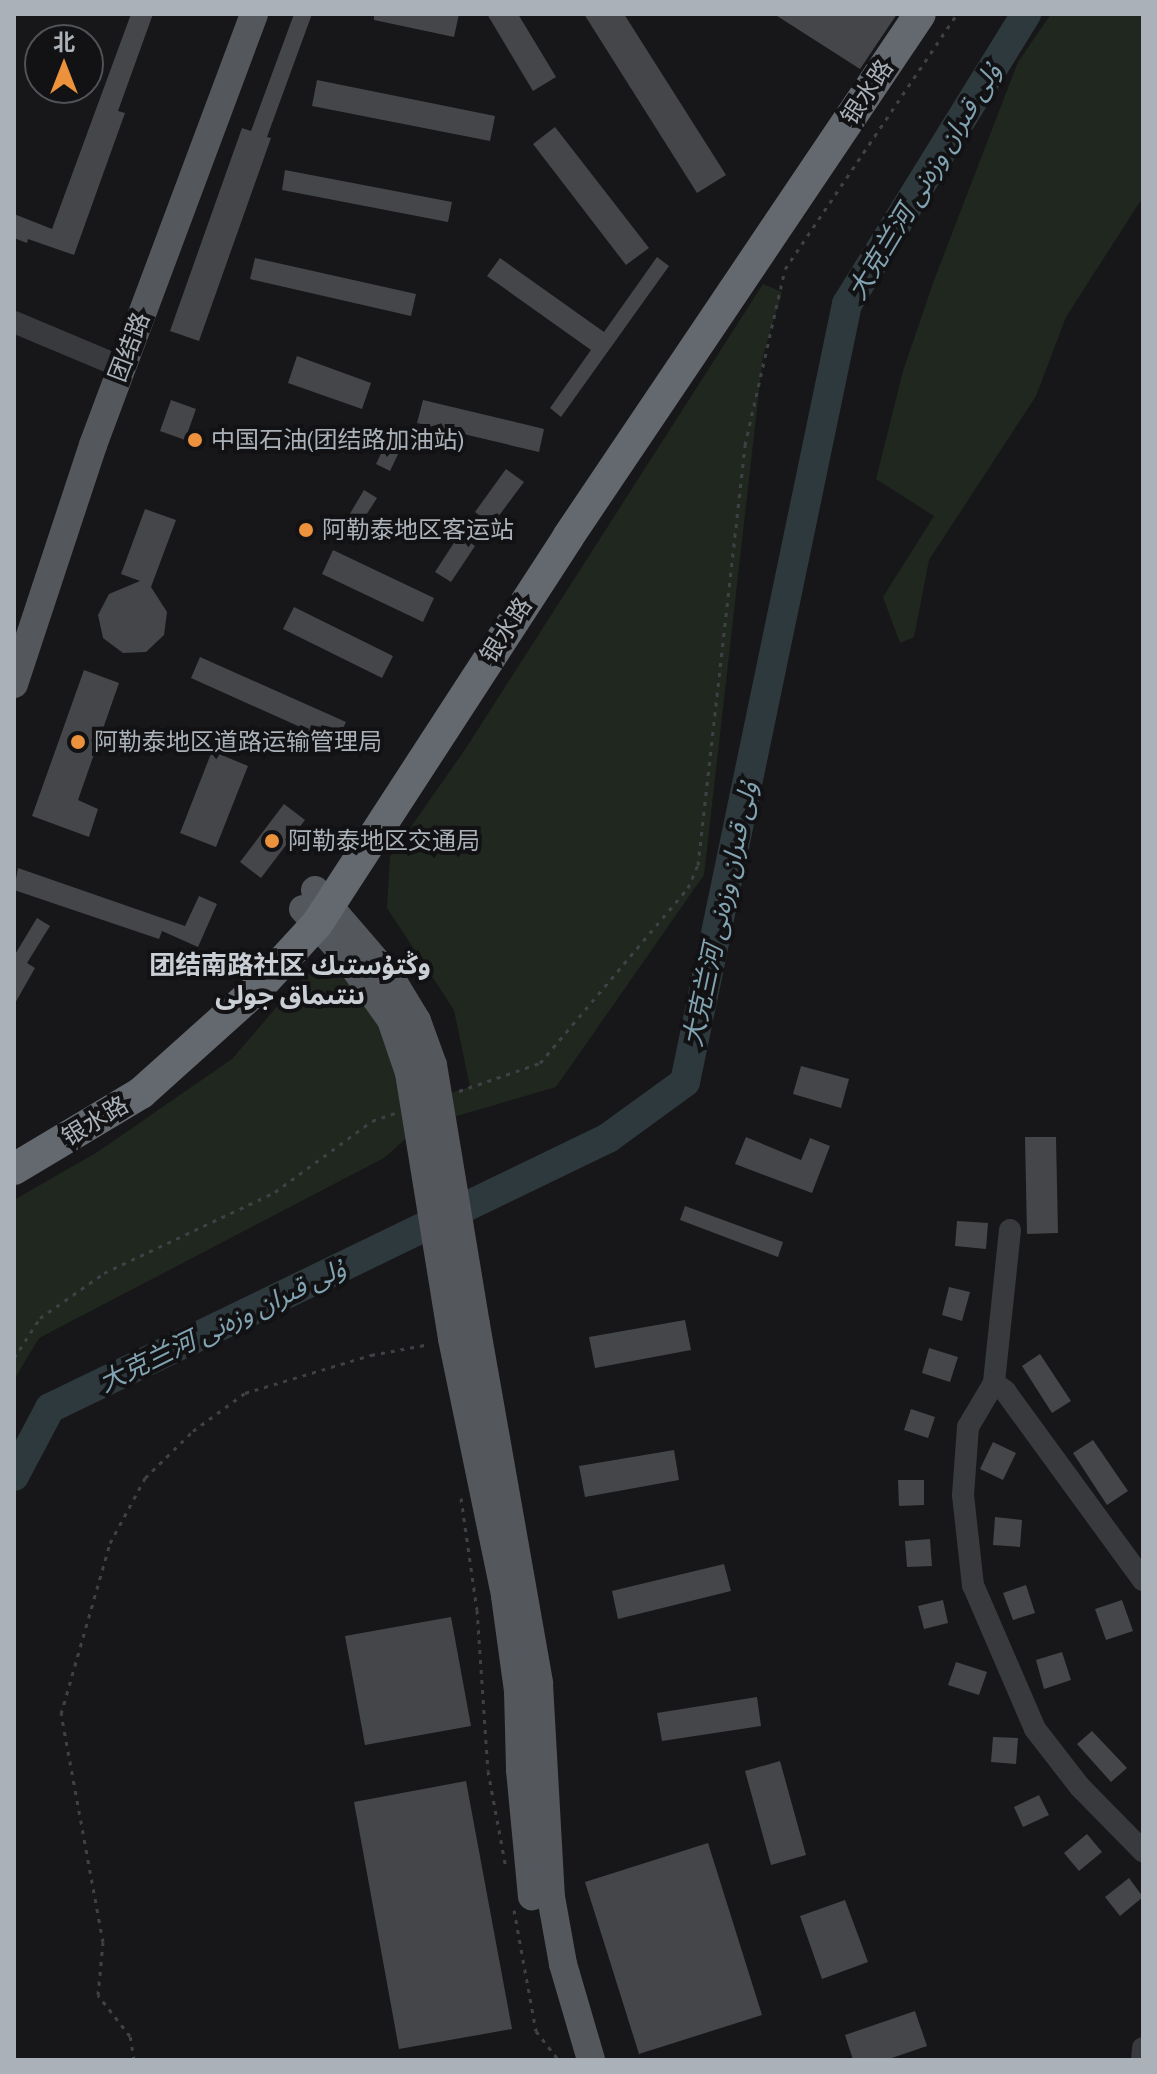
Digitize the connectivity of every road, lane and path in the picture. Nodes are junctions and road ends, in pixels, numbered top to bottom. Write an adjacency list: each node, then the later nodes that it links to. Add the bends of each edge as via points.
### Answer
1 (238, 14): 7 (main road, 团结路)
2 (254, 14): 7 (main road, 团结路)
3 (899, 14): 10 (highway, 银水路, via 516,580)
4 (920, 14): 10 (highway, 银水路)
5 (957, 14): 11 (path, via 785,269 745,445 698,865 688,888 540,1063)
6 (14, 322): 7 (street)
7 (112, 364): 8 (main road, 团结路); 9 (main road, 团结路)
8 (14, 632)
9 (14, 684)
10 (316, 907): 13 (highway, 银水路, via 203,1020 124,1084); 14 (highway, 银水路, via 259,987 141,1093); 16 (main road, bridge, via 391,978 417,1021)
11 (456, 1092)
12 (400, 1111): 17 (path, via 372,1121 275,1192 104,1273 40,1318)
13 (14, 1149)
14 (14, 1169)
15 (1010, 1230): 18 (street)
16 (464, 1332): 25 (path, via 245,1393 193,1431 145,1478 110,1543 61,1714 103,1942 98,1995 130,2036); 27 (main road, via 517,1677 532,1901); 28 (main road, via 539,1684 551,1897 563,1964)
17 (14, 1358)
18 (994, 1383): 20 (street); 21 (street, via 968,1427 963,1495 973,1585 1035,1729 1080,1787)
19 (459, 1486): 22 (path, via 477,1610 488,1771)
20 (1143, 1580)
21 (1143, 1851)
22 (505, 1863)
23 (514, 1909): 26 (path, via 536,2031)
24 (1143, 2048): 29 (street)
25 (134, 2060)
26 (559, 2060)
27 (574, 2060)
28 (591, 2060)
29 (1142, 2060)

